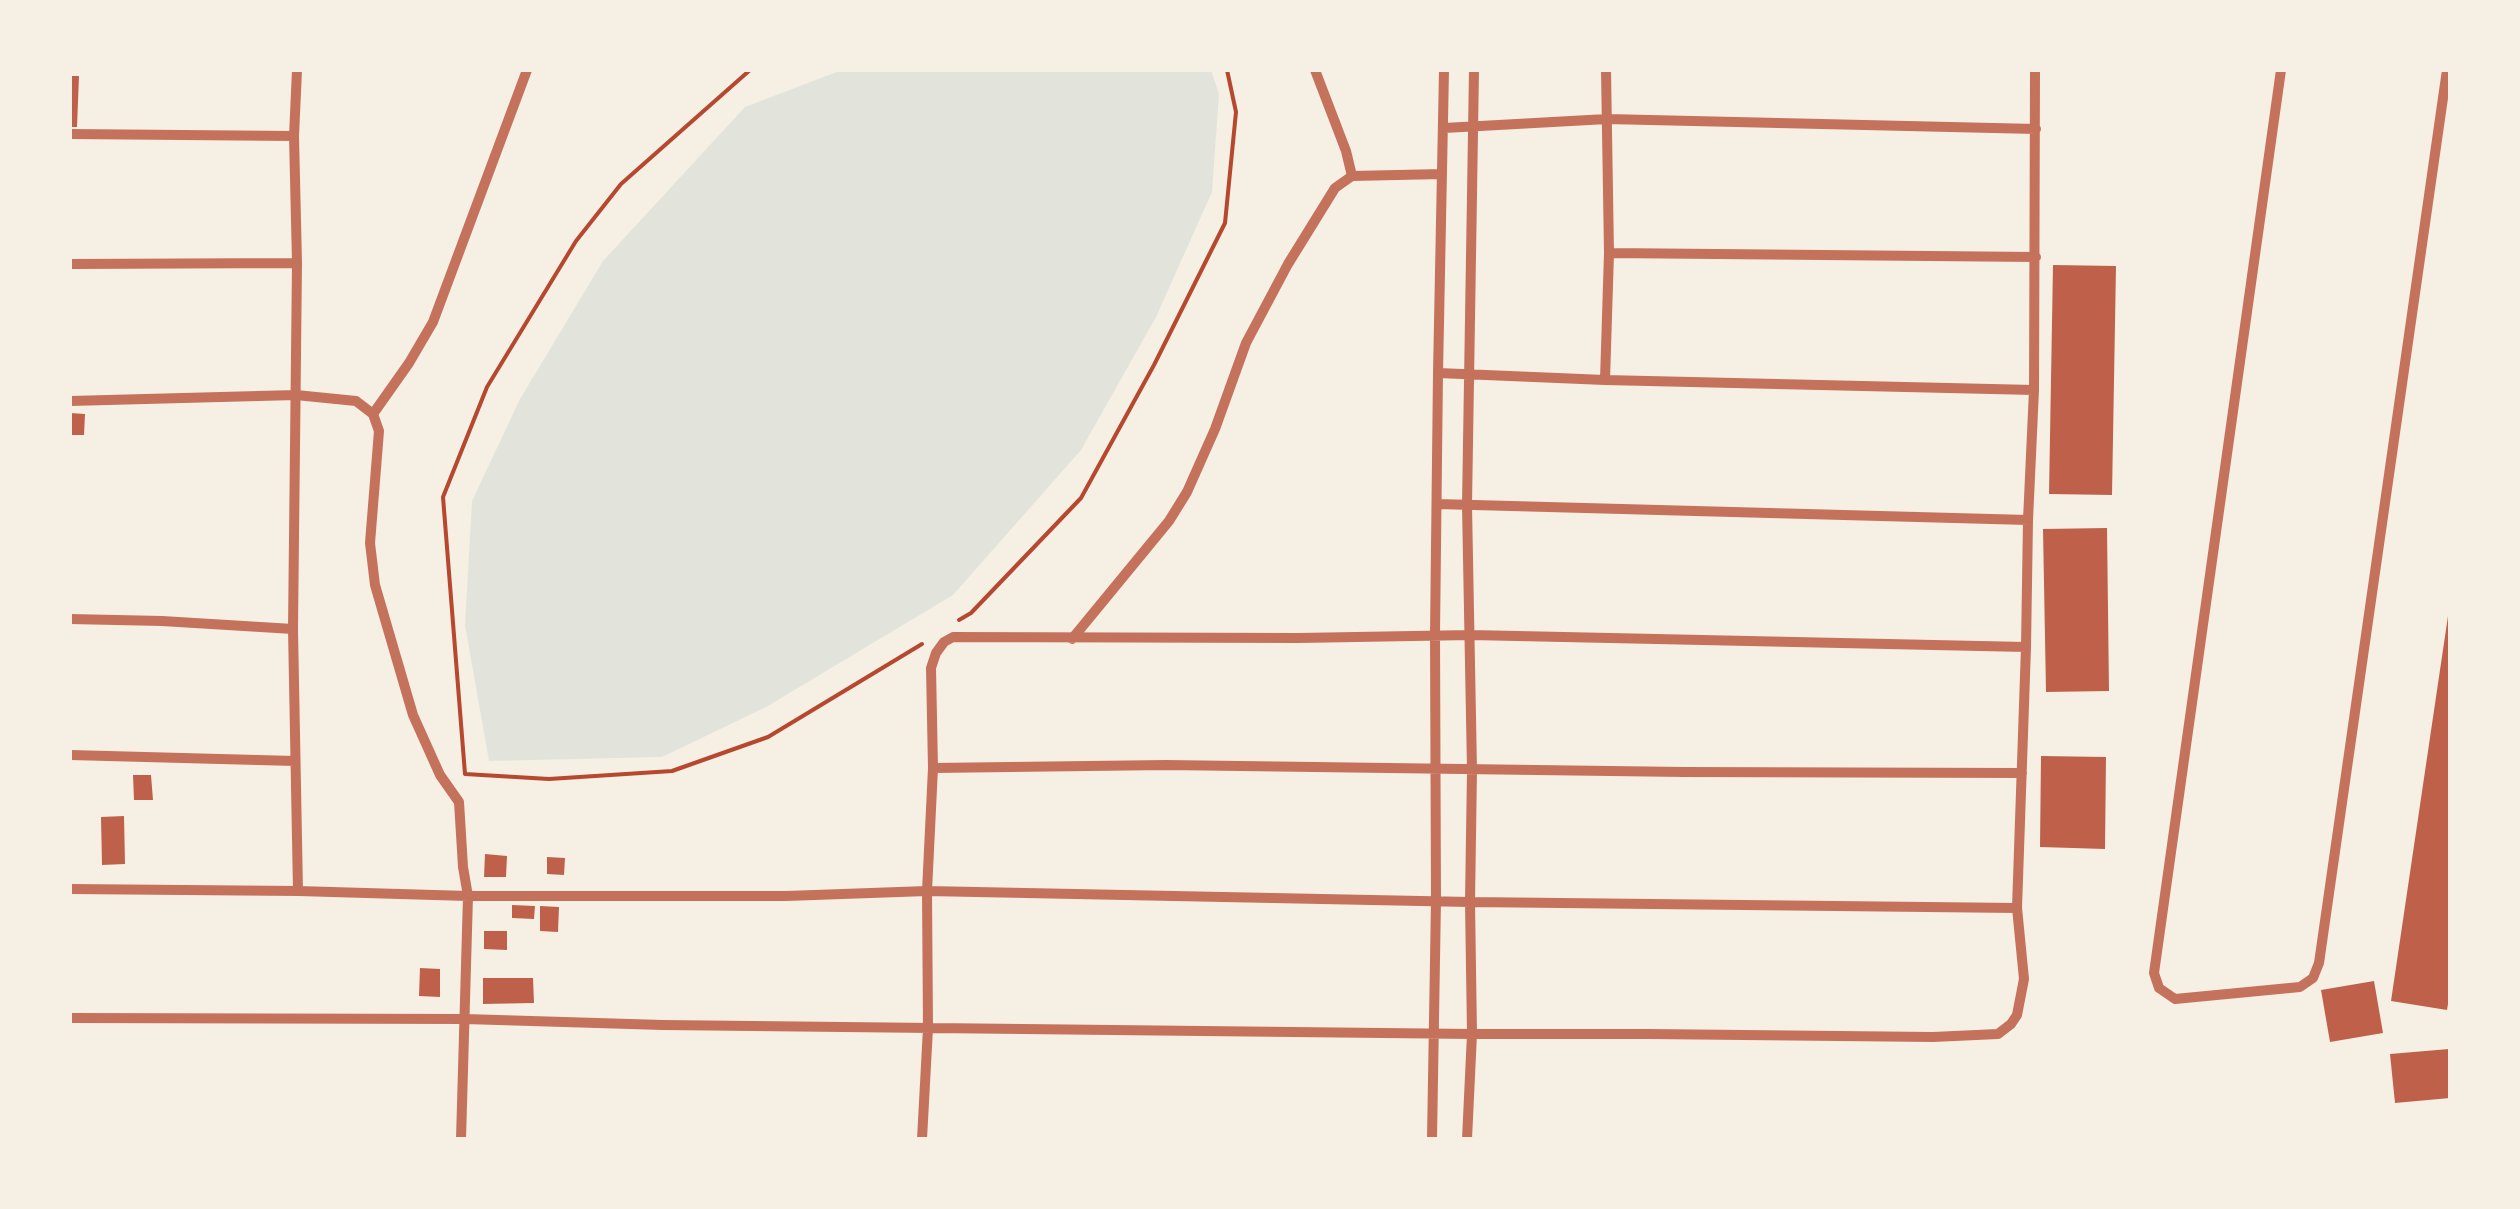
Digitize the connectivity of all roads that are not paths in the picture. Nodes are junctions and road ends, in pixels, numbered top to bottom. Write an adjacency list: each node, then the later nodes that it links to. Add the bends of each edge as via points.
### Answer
1 (297, 70): 15 (street)
2 (526, 70): 28 (street, via 433,322)
3 (1315, 70): 17 (street)
4 (1444, 70): 12 (street)
5 (1474, 70): 11 (street)
6 (1606, 70): 10 (street)
7 (2034, 70): 13 (street)
8 (2281, 70): 9 (street, via 2154,973 2159,988 2175,999 2300,987 2319,964)
9 (2447, 70)
10 (1607, 119): 11 (street); 13 (street); 18 (street)
11 (1472, 125): 12 (street); 23 (street)
12 (1444, 128): 16 (street)
13 (2036, 128): 19 (street)
14 (70, 134): 15 (street)
15 (294, 136): 20 (street)
16 (1442, 174): 17 (street); 22 (street)
17 (1352, 176): 36 (street, via 1322,206 1246,343 1215,428 1169,521)
18 (1609, 253): 19 (street); 24 (street)
19 (2036, 258): 25 (street)
20 (297, 263): 21 (street); 26 (street)
21 (70, 264)
22 (1438, 373): 23 (street); 29 (street)
23 (1470, 374): 24 (street); 30 (street)
24 (1605, 380): 25 (street)
25 (2034, 390): 31 (street)
26 (296, 395): 27 (street); 28 (street, via 356,401); 33 (street)
27 (70, 401)
28 (373, 414): 47 (street, via 375,586 413,715 458,802)
29 (1437, 504): 30 (street); 34 (street)
30 (1467, 505): 31 (street); 35 (street)
31 (2028, 520): 37 (street)
32 (70, 619): 33 (street)
33 (293, 630): 39 (street)
34 (1436, 634): 35 (street); 36 (street); 41 (street)
35 (1471, 634): 37 (street); 42 (street)
36 (1072, 639): 40 (street, via 986,636 944,642 931,668)
37 (2026, 647): 43 (street)
38 (70, 756): 39 (street)
39 (295, 761): 45 (street)
40 (933, 768): 41 (street); 46 (street)
41 (1435, 769): 42 (street); 48 (street)
42 (1472, 770): 43 (street); 49 (street)
43 (2022, 773): 50 (street)
44 (70, 888): 45 (street)
45 (298, 891): 47 (street)
46 (928, 891): 47 (street); 48 (street); 53 (street)
47 (468, 896): 52 (street)
48 (1436, 900): 49 (street); 54 (street)
49 (1470, 902): 50 (street); 55 (street)
50 (2017, 908): 55 (street, via 2021,1004 1998,1034)
51 (70, 1018): 52 (street)
52 (465, 1018): 53 (street); 56 (street)
53 (928, 1028): 54 (street); 57 (street)
54 (1434, 1034): 55 (street); 58 (street)
55 (1472, 1034): 59 (street)
56 (462, 1139)
57 (922, 1139)
58 (1432, 1139)
59 (1467, 1139)

